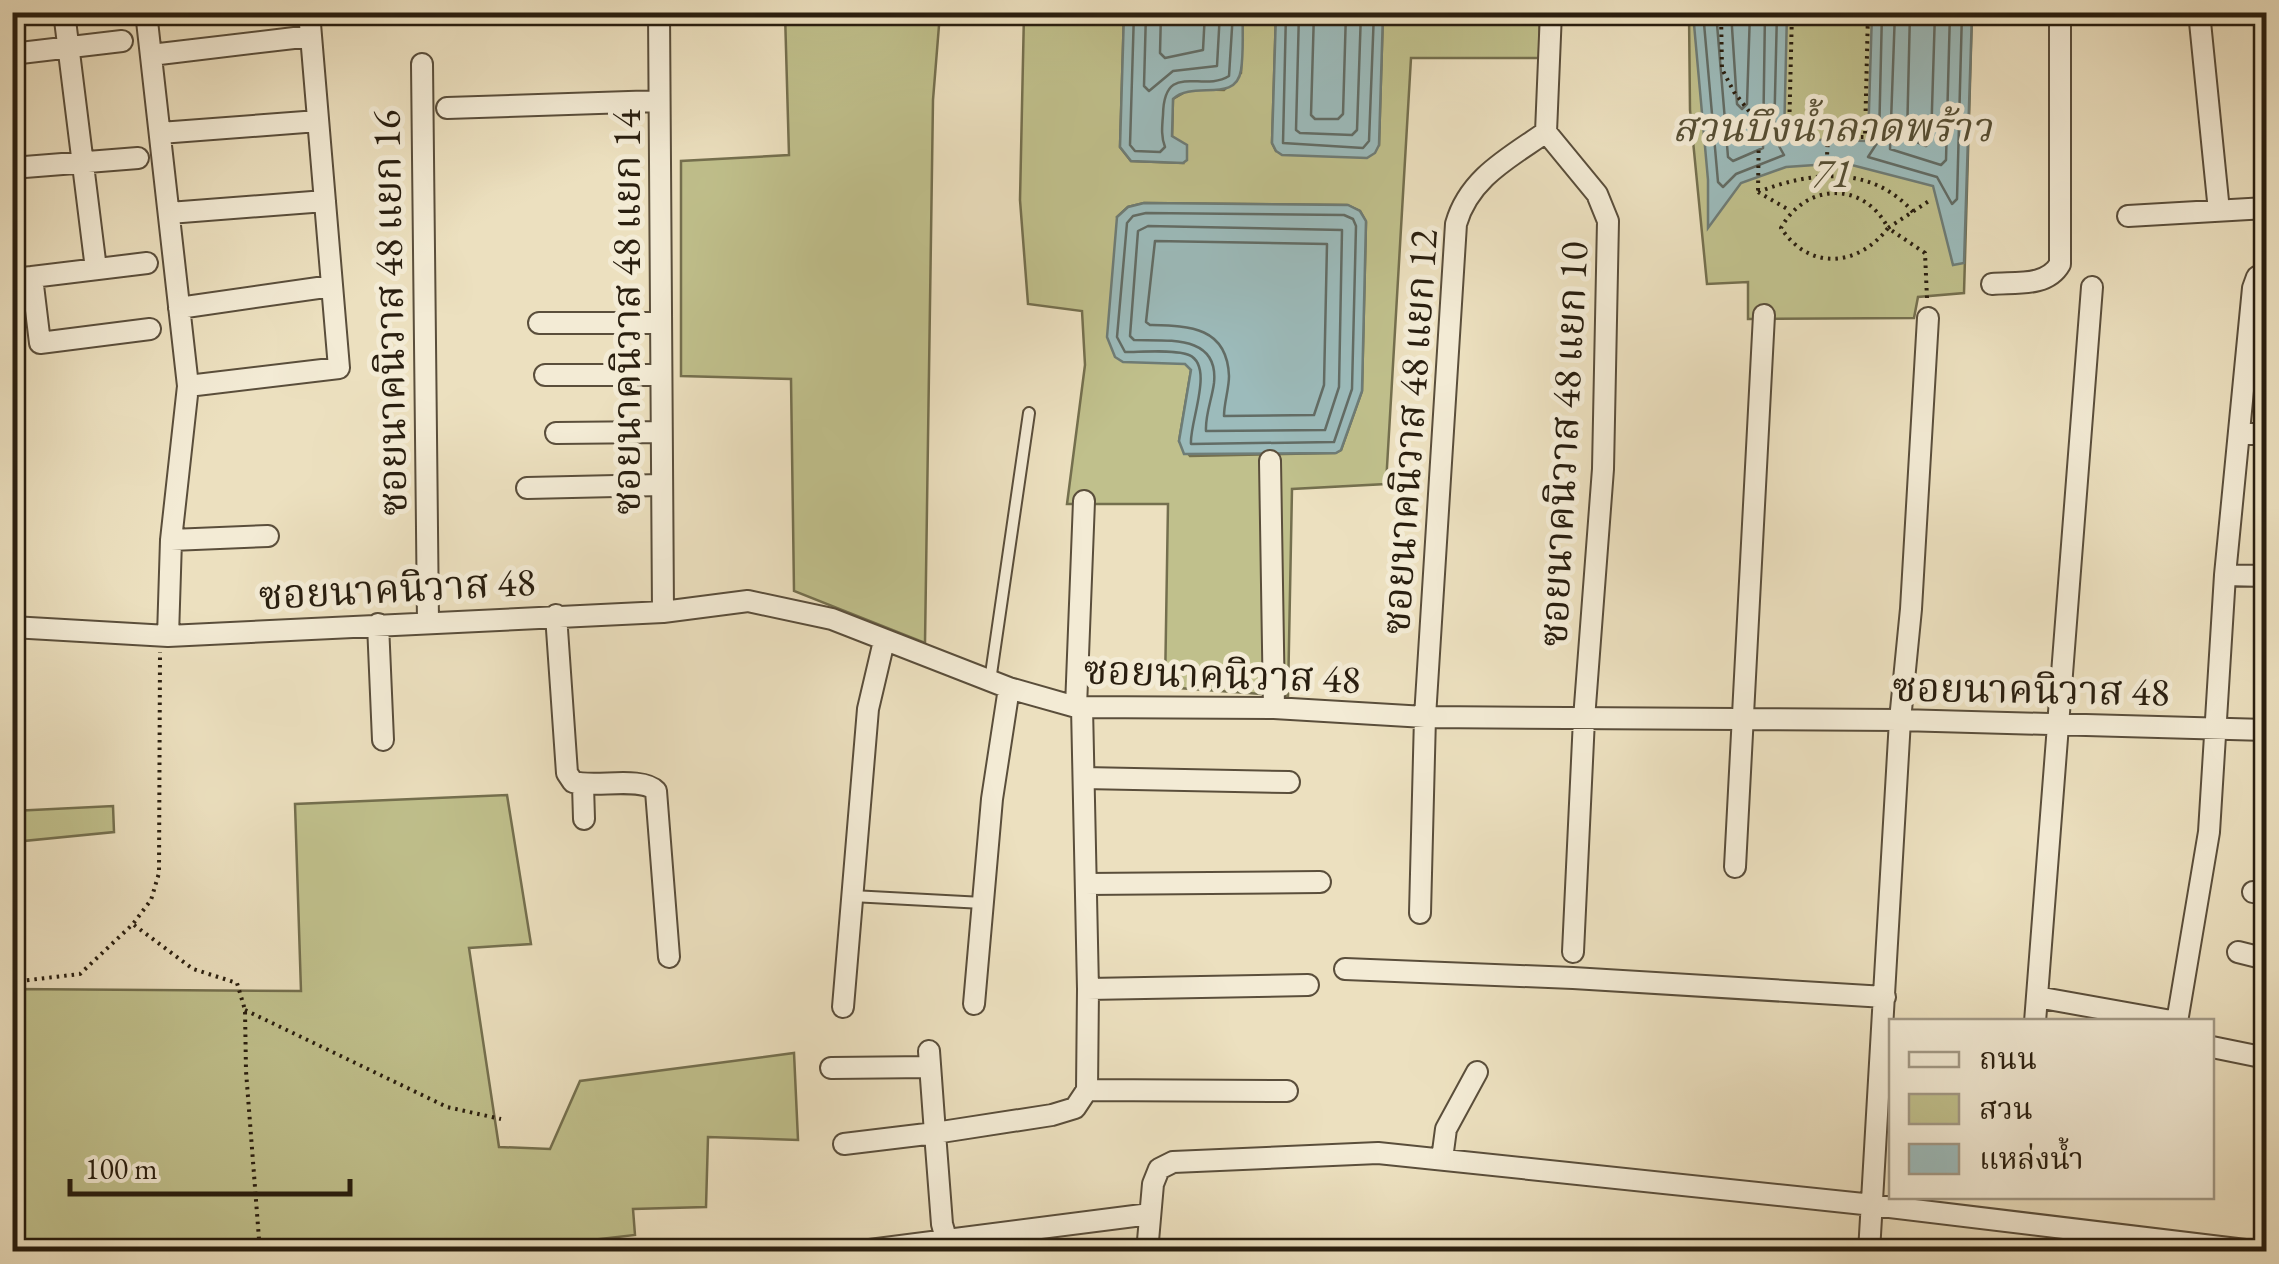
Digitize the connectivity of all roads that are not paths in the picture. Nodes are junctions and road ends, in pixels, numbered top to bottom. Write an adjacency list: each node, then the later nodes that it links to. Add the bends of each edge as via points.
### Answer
1 (64, 12): 10 (street)
2 (146, 12): 12 (street)
3 (309, 12): 8 (street)
4 (658, 12): 14 (street, ซอยนาคนิวาส 48 แยก 14)
5 (1550, 12): 17 (street)
6 (2060, 12): 31 (street, via 2060,264 2042,280)
7 (2199, 12): 24 (street)
8 (311, 36): 12 (street); 16 (street)
9 (122, 41): 10 (street)
10 (68, 48): 11 (street); 20 (street)
11 (12, 54)
12 (151, 55): 18 (street)
13 (422, 64): 58 (street, ซอยนาคนิวาส 48 แยก 16)
14 (659, 100): 15 (street); 37 (street, ซอยนาคนิวาส 48 แยก 14)
15 (447, 108)
16 (318, 121): 18 (street); 22 (street)
17 (1546, 132): 66 (street, ซอยนาคนิวาส 48 แยก 12, via 1475,183 1456,224); 67 (street, ซอยนาคนิวาส 48 แยก 10, via 1598,194 1608,221 1603,468)
18 (160, 133): 25 (street)
19 (138, 158): 20 (street)
20 (82, 163): 21 (street); 28 (street)
21 (12, 168)
22 (325, 201): 25 (street); 32 (street)
23 (2266, 208): 24 (street)
24 (2219, 211): 26 (street)
25 (169, 214): 34 (street)
26 (2128, 216)
27 (147, 263): 28 (street)
28 (96, 269): 30 (street)
29 (2266, 272): 46 (street, via 2253,288)
30 (22, 278): 39 (street, via 40,343)
31 (1992, 284)
32 (332, 286): 34 (street); 42 (street, via 339,368)
33 (2092, 287): 70 (street)
34 (179, 308): 42 (street)
35 (1764, 314): 68 (street)
36 (1928, 318): 69 (street)
37 (661, 323): 38 (street); 40 (street, ซอยนาคนิวาส 48 แยก 14)
38 (539, 324)
39 (150, 329)
40 (661, 375): 41 (street); 44 (street, ซอยนาคนิวาส 48 แยก 14)
41 (544, 376)
42 (188, 386): 53 (street)
43 (1029, 412): 63 (lane)
44 (660, 432): 45 (street); 49 (street, ซอยนาคนิวาส 48 แยก 14)
45 (556, 433)
46 (2242, 434): 47 (street); 54 (street)
47 (2266, 434)
48 (1270, 461): 65 (street)
49 (661, 485): 50 (street); 56 (street, ซอยนาคนิวาส 48 แยก 14)
50 (527, 488)
51 (1084, 502): 64 (street)
52 (268, 536): 53 (street)
53 (170, 540): 61 (street)
54 (2225, 575): 55 (street); 71 (street)
55 (2266, 576)
56 (663, 612): 57 (street, ซอยนาคนิวาส 48); 62 (street, ซอยนาคนิวาส 48, via 748,600 832,619)
57 (556, 615): 58 (street, ซอยนาคนิวาส 48); 76 (street, via 567,774)
58 (428, 622): 59 (street, ซอยนาคนิวาส 48)
59 (378, 624): 61 (street, ซอยนาคนิวาส 48); 73 (street)
60 (12, 626): 61 (street, ซอยนาคนิวาส 48)
61 (164, 636)
62 (884, 641): 63 (street, ซอยนาคนิวาส 48); 81 (street, via 868,710)
63 (999, 685): 64 (street, ซอยนาคนิวาส 48); 82 (street)
64 (1079, 707): 65 (street, ซอยนาคนิวาส 48); 74 (street)
65 (1274, 708): 66 (street, ซอยนาคนิวาส 48)
66 (1424, 717): 67 (street, ซอยนาคนิวาส 48); 83 (street, ซอยนาคนิวาส 48 แยก 12)
67 (1584, 719): 68 (street, ซอยนาคนิวาส 48); 84 (street, ซอยนาคนิวาส 48 แยก 10)
68 (1740, 720): 69 (street, ซอยนาคนิวาส 48); 78 (street)
69 (1900, 720): 70 (street, ซอยนาคนิวาส 48); 91 (street)
70 (2060, 724): 71 (street, ซอยนาคนิวาส 48); 92 (street)
71 (2214, 728): 72 (street, ซอยนาคนิวาส 48); 97 (street, via 2209,832)
72 (2266, 730)
73 (383, 740)
74 (1084, 778): 75 (street); 80 (street)
75 (1289, 782)
76 (583, 784): 77 (street); 86 (street, via 645,784 656,791)
77 (584, 820)
78 (1735, 867)
79 (1320, 882): 80 (street)
80 (1086, 884): 90 (street)
81 (852, 896): 82 (lane); 94 (street)
82 (983, 902): 93 (street)
83 (1420, 912)
84 (1572, 952)
85 (2238, 952): 87 (street)
86 (669, 957)
87 (2266, 960)
88 (1345, 969): 91 (street)
89 (1308, 985): 90 (street)
90 (1088, 989): 102 (street)
91 (1885, 997): 107 (street)
92 (2037, 997): 95 (street); 96 (street)
93 (974, 1004)
94 (843, 1007)
95 (2035, 1019)
96 (2160, 1019)
97 (2178, 1019)
98 (2214, 1047): 99 (street)
99 (2266, 1058)
100 (831, 1068): 104 (street, via 930,1059)
101 (1478, 1072): 106 (street, via 1446,1129)
102 (1087, 1090): 103 (street); 104 (street, via 1076,1108 1052,1115)
103 (1287, 1090)
104 (935, 1133): 105 (street); 109 (street)
105 (844, 1144)
106 (1442, 1159): 107 (street); 108 (street, via 1378,1153 1173,1162 1159,1170)
107 (1873, 1205): 112 (street); 113 (street)
108 (1150, 1214): 109 (street); 111 (street)
109 (947, 1242): 110 (street)
110 (854, 1252)
111 (1147, 1252)
112 (1868, 1252)
113 (2262, 1252)

